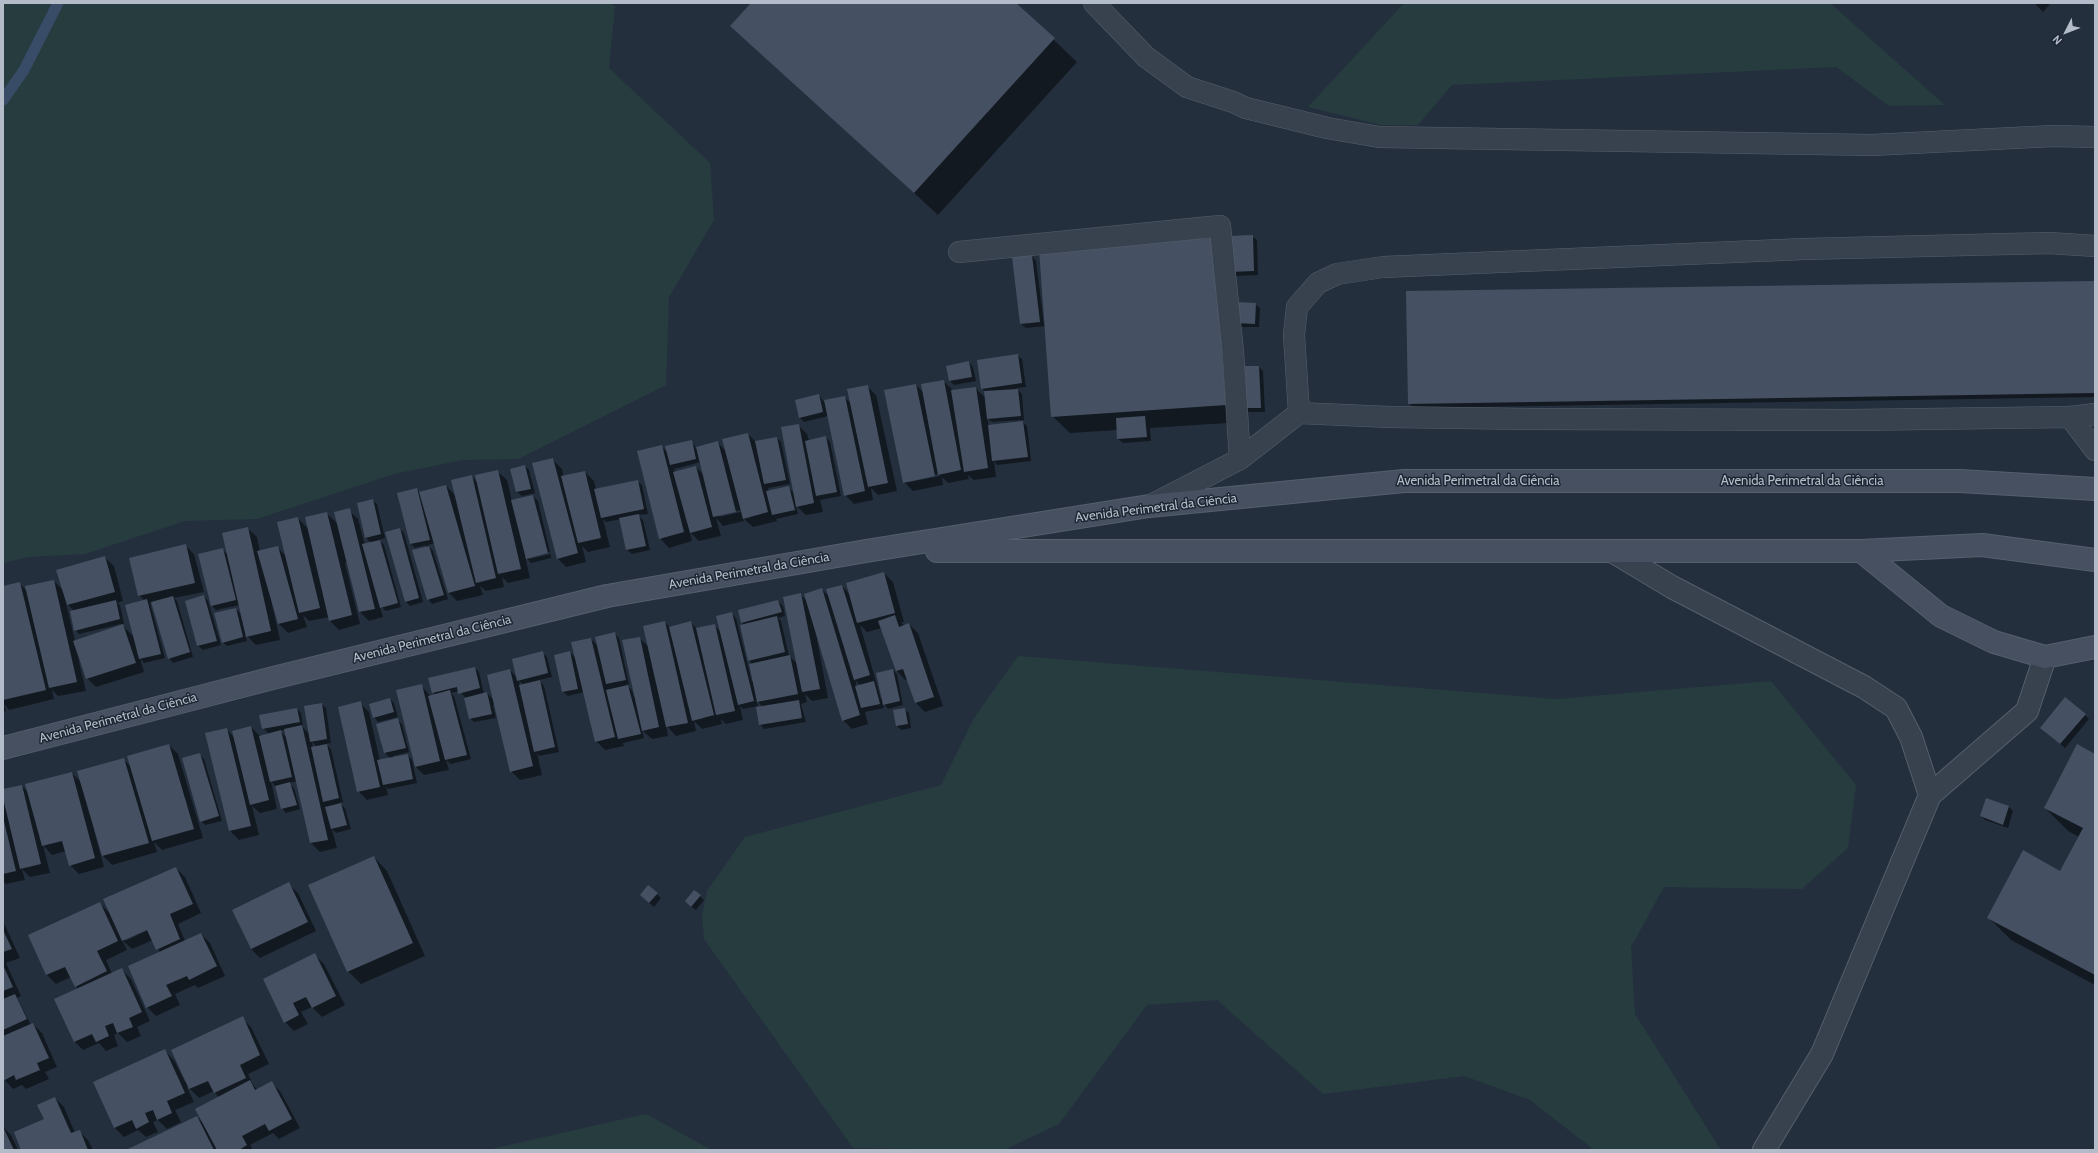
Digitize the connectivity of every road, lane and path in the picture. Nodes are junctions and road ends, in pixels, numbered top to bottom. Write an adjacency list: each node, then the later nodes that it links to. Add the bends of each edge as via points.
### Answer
1 (1094, 3): 2 (lane, via 1146,57 1187,87 1246,108 1327,128 1379,137 1872,144 2053,136)
2 (2095, 137)
3 (2095, 246): 5 (lane, via 2049,243 1804,249 1383,267 1336,274 1318,283 1297,307 1294,335)
4 (959, 252): 9 (lane, via 1220,226 1233,352)
5 (1299, 413): 7 (lane, via 1546,419 1853,420); 9 (lane)
6 (2095, 414): 7 (lane)
7 (2070, 417): 8 (lane)
8 (2095, 450)
9 (1240, 459): 11 (lane)
10 (2095, 489): 11 (main road, Avenida Perimetral da Ciência, via 1960,481 1404,481)
11 (1149, 506): 12 (main road, Avenida Perimetral da Ciência)
12 (866, 551): 13 (main road, Avenida Perimetral da Ciência); 18 (main road, Avenida Perimetral da Ciência, via 608,596 273,678)
13 (1612, 551): 14 (main road, Avenida Perimetral da Ciência); 19 (street, via 1672,587 1864,687 1896,708 1911,736)
14 (1861, 551): 15 (main road, Avenida Perimetral da Ciência, via 1982,545); 17 (main road, via 1941,616 1994,642)
15 (2095, 560)
16 (2095, 647): 17 (main road)
17 (2045, 657): 19 (street, via 2027,711)
18 (3, 748)
19 (1930, 795): 20 (street, via 1822,1054)
20 (1764, 1150)

